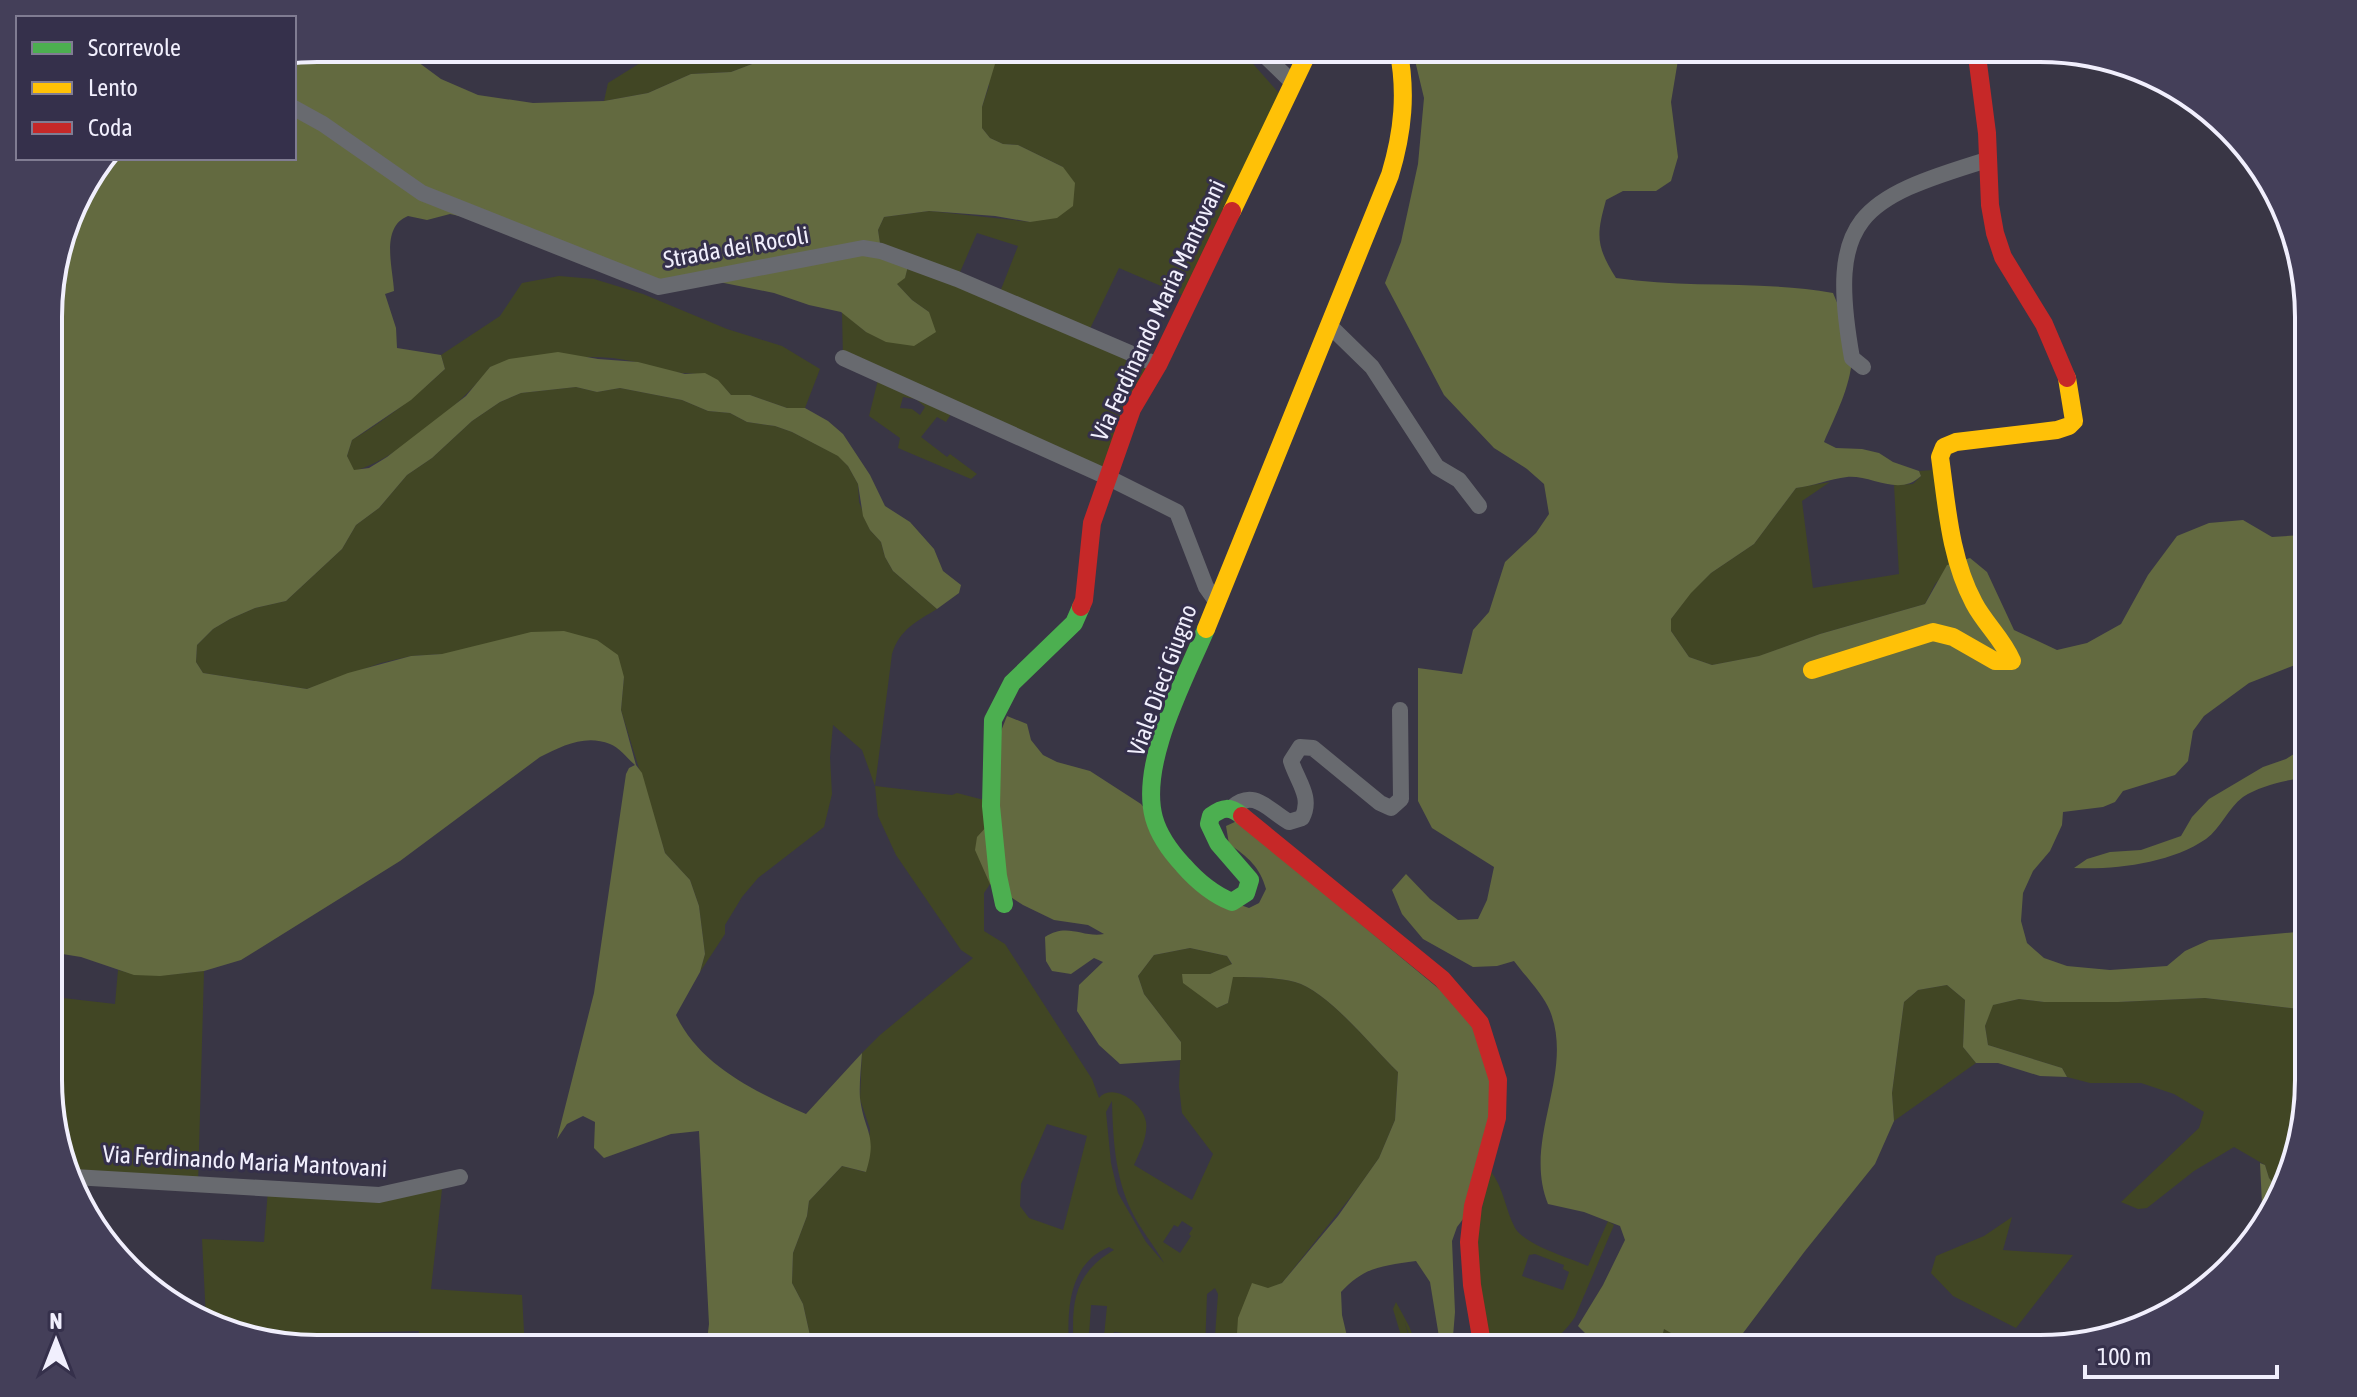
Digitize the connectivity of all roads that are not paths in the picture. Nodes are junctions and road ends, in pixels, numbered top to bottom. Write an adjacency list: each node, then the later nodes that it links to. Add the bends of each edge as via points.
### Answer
1 (1271, 62): 5 (street)
2 (1303, 62): 5 (street, Via Ferdinando Maria Mantovani)
3 (1401, 62): 8 (street, Viale Dieci Giugno, via 1402,136)
4 (1978, 62): 7 (street)
5 (1293, 83): 10 (street, Via Ferdinando Maria Mantovani)
6 (296, 109): 10 (street, Strada dei Rocoli, via 422,193 659,287 872,249 957,279)
7 (1987, 160): 11 (street, via 1885,198 1864,216 1852,236 1843,269 1852,358); 15 (street, via 1988,206 1999,248 2057,350 2075,405 2069,426 1956,442 1944,447 1940,457 1951,547 1961,576 2012,661 1990,660 1933,632)
8 (1330, 326): 13 (street, via 1372,367 1437,467 1459,480); 14 (street, Viale Dieci Giugno)
9 (843, 358): 12 (street)
10 (1158, 365): 12 (street, Via Ferdinando Maria Mantovani, via 1132,409)
11 (1863, 367)
12 (1107, 477): 14 (street, via 1177,512); 18 (street, Via Ferdinando Maria Mantovani, via 1092,523 1084,600 1074,623 1012,683 993,720 991,806)
13 (1479, 506)
14 (1216, 601): 17 (street, Viale Dieci Giugno, via 1162,739 1153,774 1152,816 1174,858 1215,896 1232,902 1246,893 1250,880 1207,829 1217,810)
15 (1812, 670)
16 (1400, 710): 17 (street, via 1401,799 1391,808 1313,748 1300,747 1291,761 1307,799 1302,818 1289,822 1254,798 1241,799)
17 (1231, 808): 21 (street, via 1442,979 1480,1023 1498,1080 1497,1118 1473,1206 1469,1242)
18 (1004, 904)
19 (81, 1177): 20 (street, Via Ferdinando Maria Mantovani, via 379,1195)
20 (460, 1177)
21 (1480, 1334)

